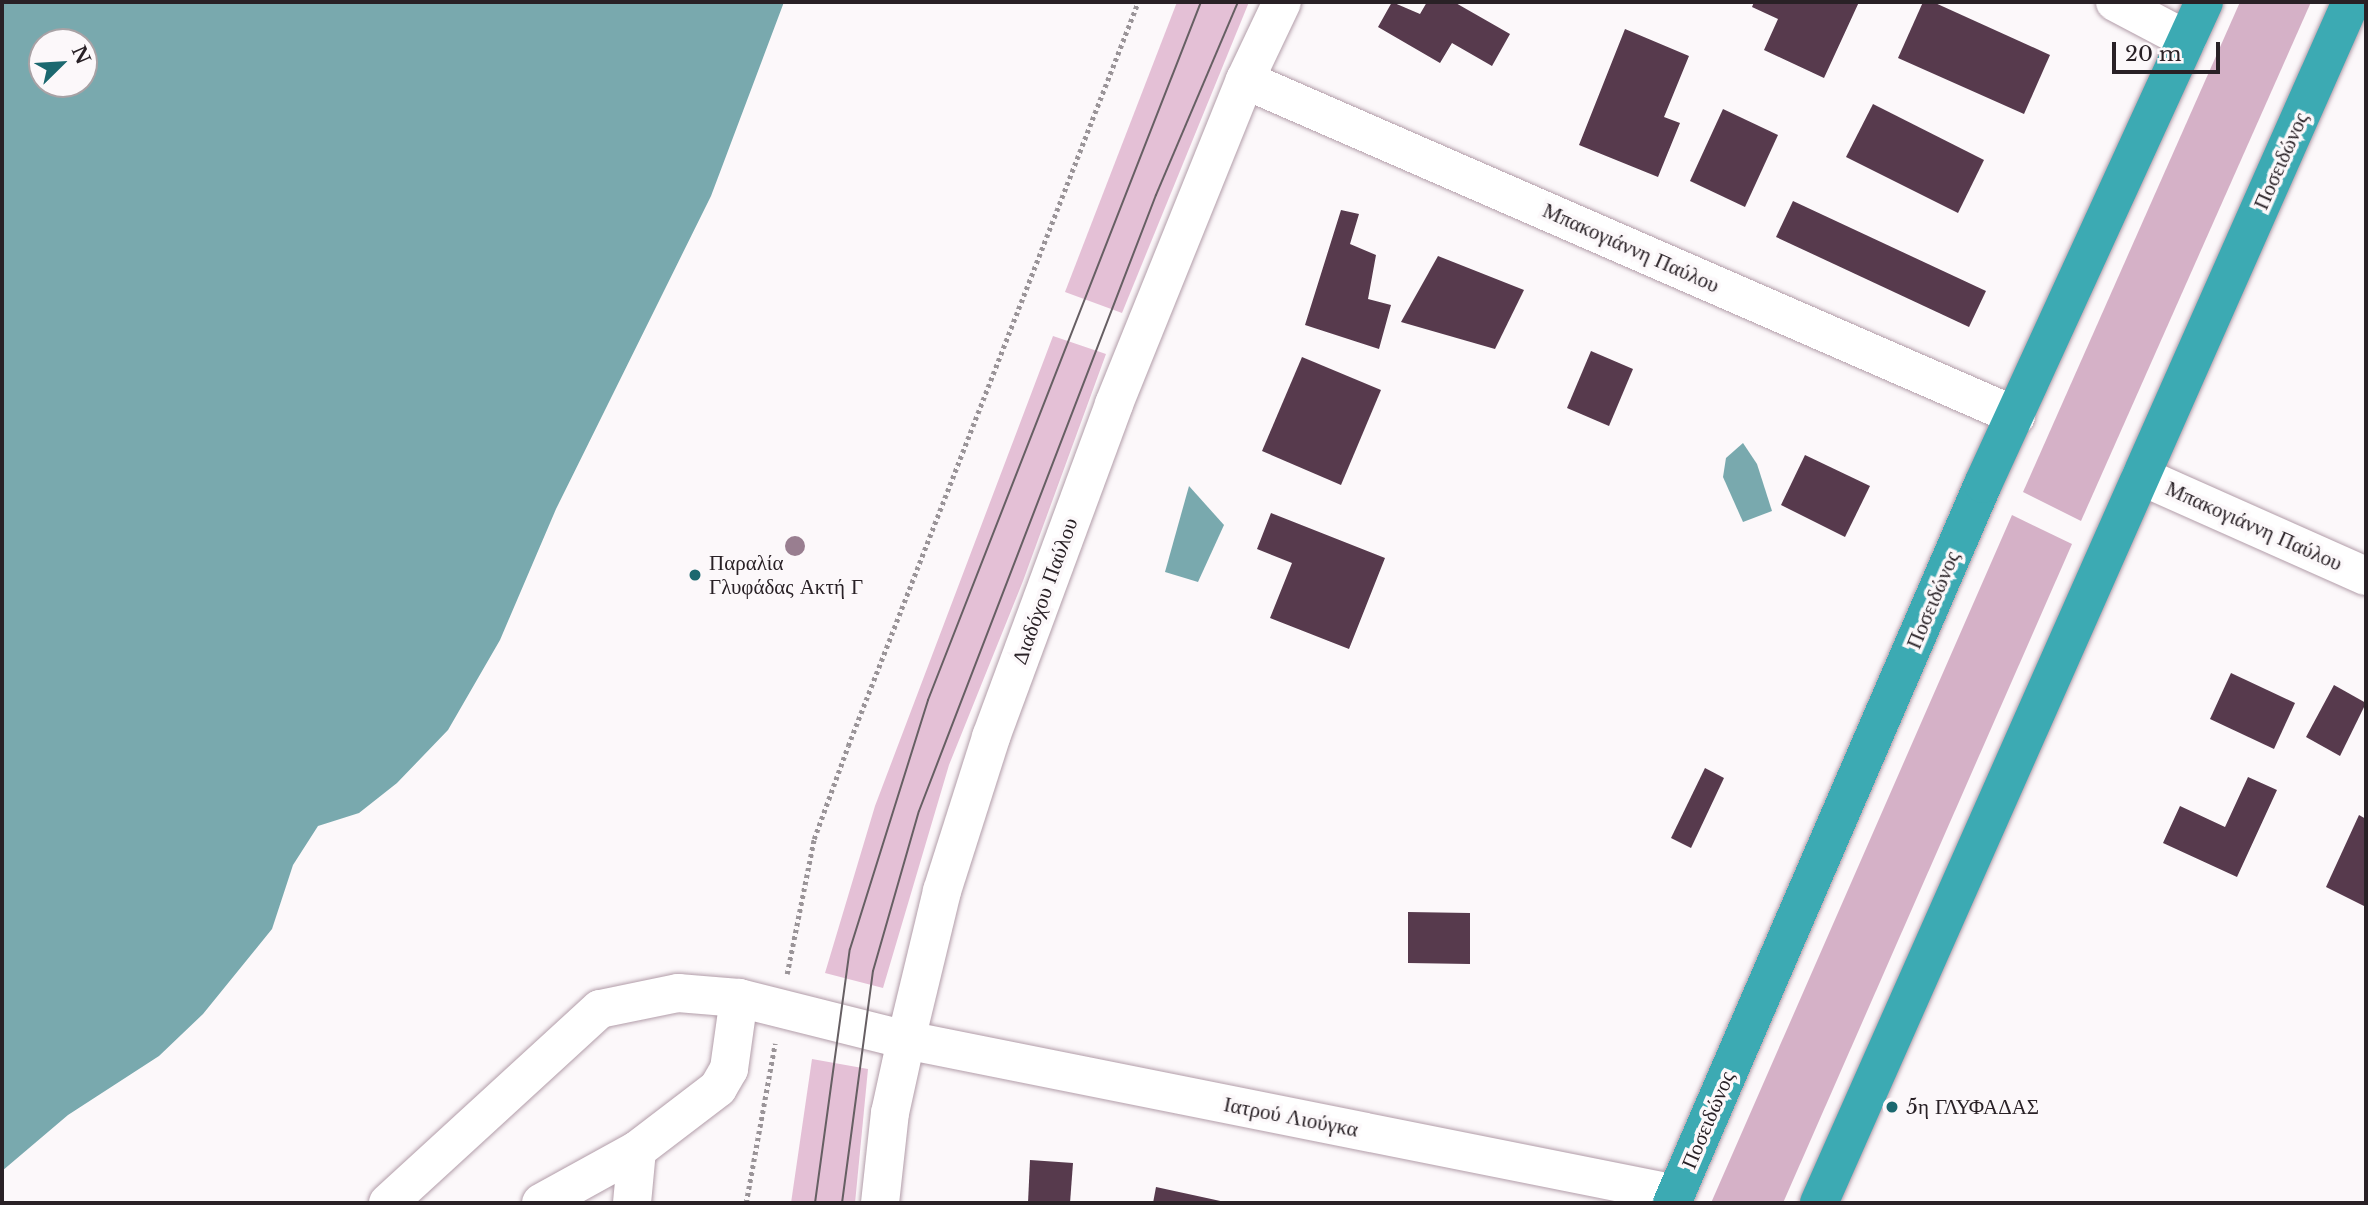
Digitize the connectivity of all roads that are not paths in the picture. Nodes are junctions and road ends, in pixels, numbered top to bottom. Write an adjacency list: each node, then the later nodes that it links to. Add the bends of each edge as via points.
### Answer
1 (1282, 2): 6 (street, Διαδόχου Παύλου)
2 (2115, 2): 5 (street)
3 (2204, 2): 5 (highway, Ποσειδώνος)
4 (2351, 2): 8 (highway, Ποσειδώνος)
5 (2188, 40): 7 (highway, Ποσειδώνος)
6 (1245, 80): 7 (street, Μπακογιάννη Παύλου); 11 (street, Διαδόχου Παύλου, via 1114,404 990,737 942,891)
7 (2016, 416): 13 (highway, Ποσειδώνος)
8 (2141, 476): 9 (street, Μπακογιάννη Παύλου); 18 (highway, Ποσειδώνος)
9 (2366, 576)
10 (739, 998): 11 (street, Ιατρού Λιούγκα); 12 (street, via 729,1069 718,1088 701,1106); 14 (street, Ιατρού Λιούγκα, via 678,993 600,1009)
11 (906, 1040): 13 (street, Ιατρού Λιούγκα); 17 (street, Διαδόχου Παύλου)
12 (637, 1150): 15 (street); 16 (street)
13 (1674, 1199)
14 (388, 1203)
15 (541, 1203)
16 (632, 1203)
17 (880, 1203)
18 (1819, 1203)

